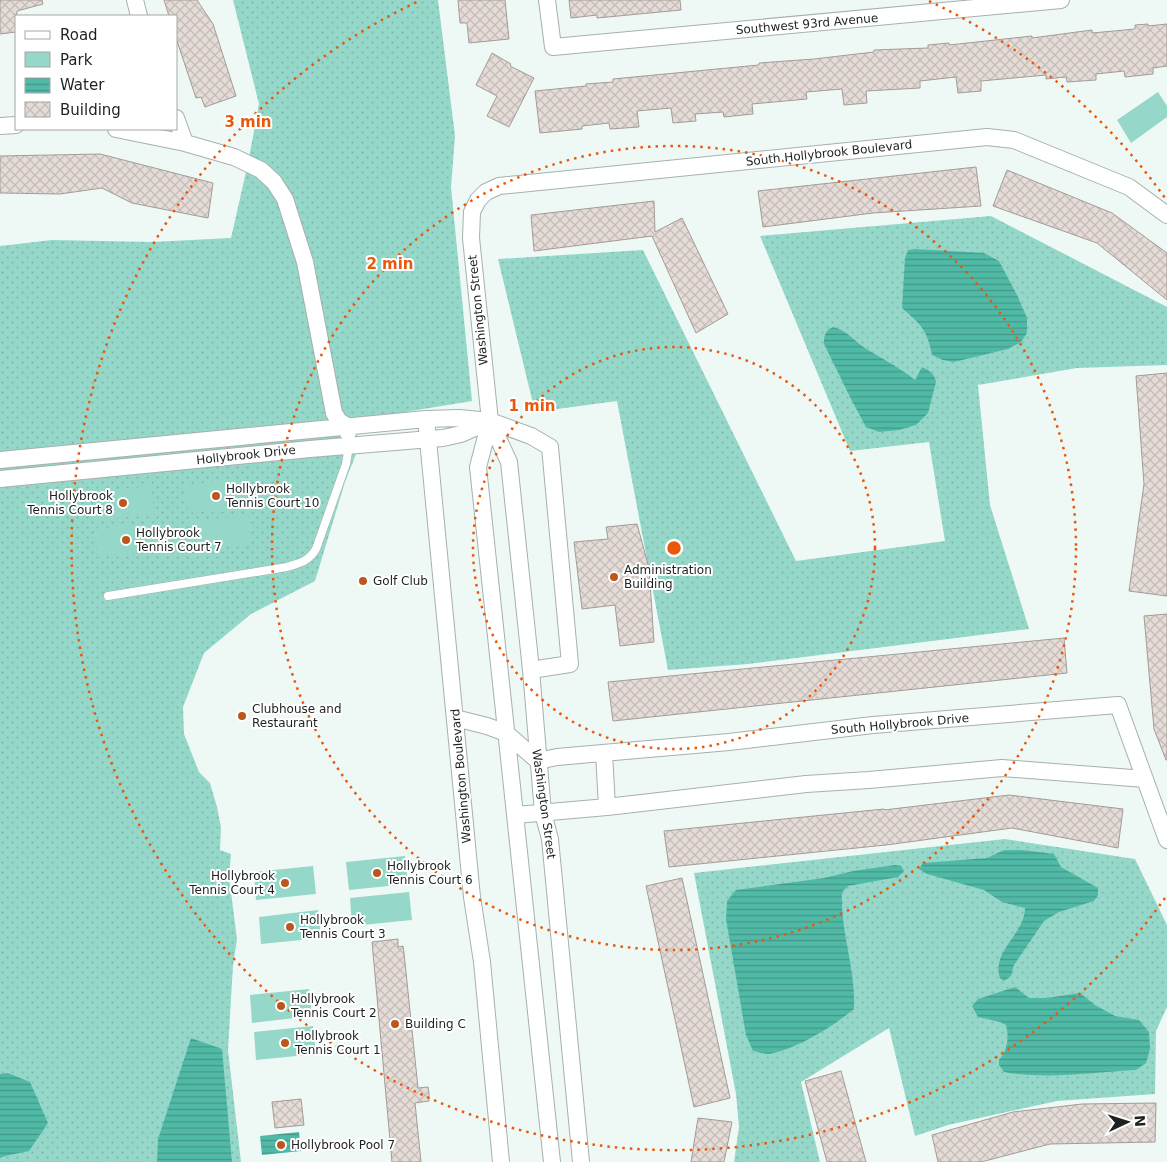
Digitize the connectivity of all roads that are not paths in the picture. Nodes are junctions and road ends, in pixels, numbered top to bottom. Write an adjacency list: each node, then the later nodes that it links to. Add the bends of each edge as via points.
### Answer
1 (135, 0): 5 (street)
2 (547, 0): 4 (street, Southwest 93rd Avenue, via 553,47)
3 (1061, 0): 4 (street, Southwest 93rd Avenue)
4 (935, 6)
5 (139, 15)
6 (178, 124): 10 (street)
7 (0, 126): 8 (street)
8 (15, 126)
9 (121, 130): 10 (street)
10 (185, 143): 15 (street, via 261,170 285,199 305,262 334,413)
11 (478, 200): 12 (street, South Hollybrook Boulevard, via 499,186 987,137 1014,140 1129,187); 14 (street, Washington Street, via 472,212 471,238)
12 (1167, 215)
13 (426, 419): 14 (street, Hollybrook Drive); 15 (street, Hollybrook Drive); 16 (street, Washington Boulevard)
14 (490, 421): 16 (street, Hollybrook Drive, via 461,434); 21 (street, Washington Street, via 509,462); 21 (street, Hollybrook Drive, via 531,436 550,447 570,664); 23 (street, Washington Street, via 478,467)
15 (347, 426): 17 (street); 18 (street, Hollybrook Drive)
16 (428, 439): 17 (street, Hollybrook Drive); 22 (street, Washington Boulevard)
17 (349, 446): 19 (street, Hollybrook Drive); 20 (lane, via 316,548 303,563)
18 (0, 460)
19 (0, 479)
20 (108, 596)
21 (532, 670): 25 (street, Washington Street)
22 (455, 718): 23 (street); 31 (street, Washington Boulevard)
23 (506, 734): 25 (street); 29 (street, Washington Street)
24 (604, 752): 25 (street, South Hollybrook Drive); 26 (street, South Hollybrook Drive, via 729,742 873,725 1118,706); 27 (street)
25 (538, 762): 28 (street, Washington Street)
26 (1145, 779): 27 (street, via 1002,768 806,784); 30 (street, South Hollybrook Drive)
27 (607, 806): 28 (street)
28 (543, 813): 29 (street); 33 (street, Washington Street, via 550,839)
29 (516, 815): 32 (street, Washington Street)
30 (1167, 840)
31 (501, 1162)
32 (552, 1162)
33 (581, 1162)

